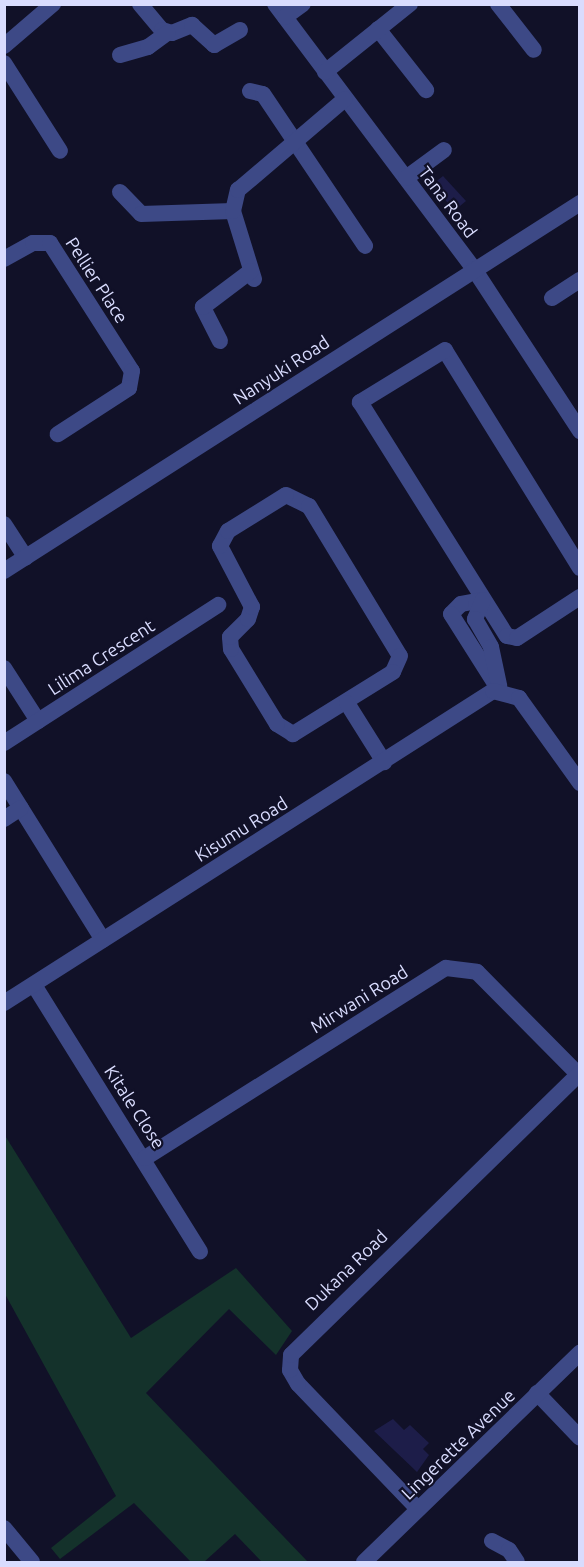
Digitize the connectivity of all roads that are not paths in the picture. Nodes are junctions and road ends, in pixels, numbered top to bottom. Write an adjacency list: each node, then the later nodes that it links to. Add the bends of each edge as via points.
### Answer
1 (140, 4): 9 (street)
2 (303, 4): 6 (street)
3 (410, 4): 7 (street)
4 (498, 4): 11 (street)
5 (51, 5): 10 (street)
6 (280, 11): 14 (street, Tana Road)
7 (378, 29): 14 (street); 15 (street)
8 (240, 30): 9 (street, via 216,45 192,26)
9 (167, 33): 12 (street, via 148,47)
10 (4, 46)
11 (534, 50)
12 (120, 55)
13 (4, 63): 20 (street)
14 (325, 72): 17 (street, Tana Road)
15 (426, 90)
16 (250, 91): 18 (street, via 263,94)
17 (345, 99): 18 (street); 21 (street, Tana Road)
18 (293, 142): 24 (street, via 238,190); 25 (street)
19 (444, 150): 21 (street)
20 (60, 151)
21 (405, 178): 27 (street, Tana Road)
22 (120, 192): 24 (street, via 141,214)
23 (579, 203): 27 (street, Nanyuki Road)
24 (233, 211): 30 (street, via 253,275 203,307)
25 (365, 246)
26 (4, 259): 32 (street, Pellier Place, via 33,243 50,243 132,371 133,383)
27 (474, 268): 31 (street, Tana Road); 34 (street, Nanyuki Road)
28 (579, 280): 29 (street)
29 (552, 298)
30 (220, 341)
31 (579, 431)
32 (58, 434)
33 (4, 524): 34 (street)
34 (26, 558): 36 (street, Nanyuki Road)
35 (579, 568): 38 (street, via 445,351 360,402)
36 (4, 571)
37 (579, 597): 38 (street, via 512,640)
38 (483, 600): 40 (street, via 475,619); 40 (street, via 461,604 451,614)
39 (218, 604): 44 (street, Lilima Crescent)
40 (486, 658): 42 (street)
41 (4, 668): 44 (street)
42 (500, 690): 46 (street, Kisumu Road); 48 (street, via 519,698)
43 (347, 704): 43 (street, via 397,669 398,648 309,506 286,495 220,541 252,607 248,620 230,637 231,649 287,733 303,731); 46 (street)
44 (38, 722): 45 (street, Lilima Crescent)
45 (4, 743)
46 (384, 762): 51 (street, Kisumu Road)
47 (4, 781): 49 (street)
48 (579, 783)
49 (21, 807): 50 (street); 51 (street)
50 (4, 819)
51 (103, 940): 52 (street, Kisumu Road)
52 (34, 986): 53 (street, Kisumu Road); 55 (street, Kitale Close)
53 (4, 1004)
54 (579, 1073): 55 (street, Mirwani Road, via 477,972 446,968); 60 (street, Dukana Road, via 291,1355 290,1370 298,1384)
55 (145, 1158): 56 (street, Kitale Close)
56 (200, 1252)
57 (579, 1353): 58 (street, Lingerette Avenue)
58 (537, 1393): 59 (street); 60 (street, Lingerette Avenue)
59 (579, 1438)
60 (418, 1509): 63 (street, Lingerette Avenue)
61 (4, 1528): 64 (street)
62 (492, 1541): 65 (street, via 508,1550)
63 (372, 1560)
64 (32, 1563)
65 (517, 1563)

